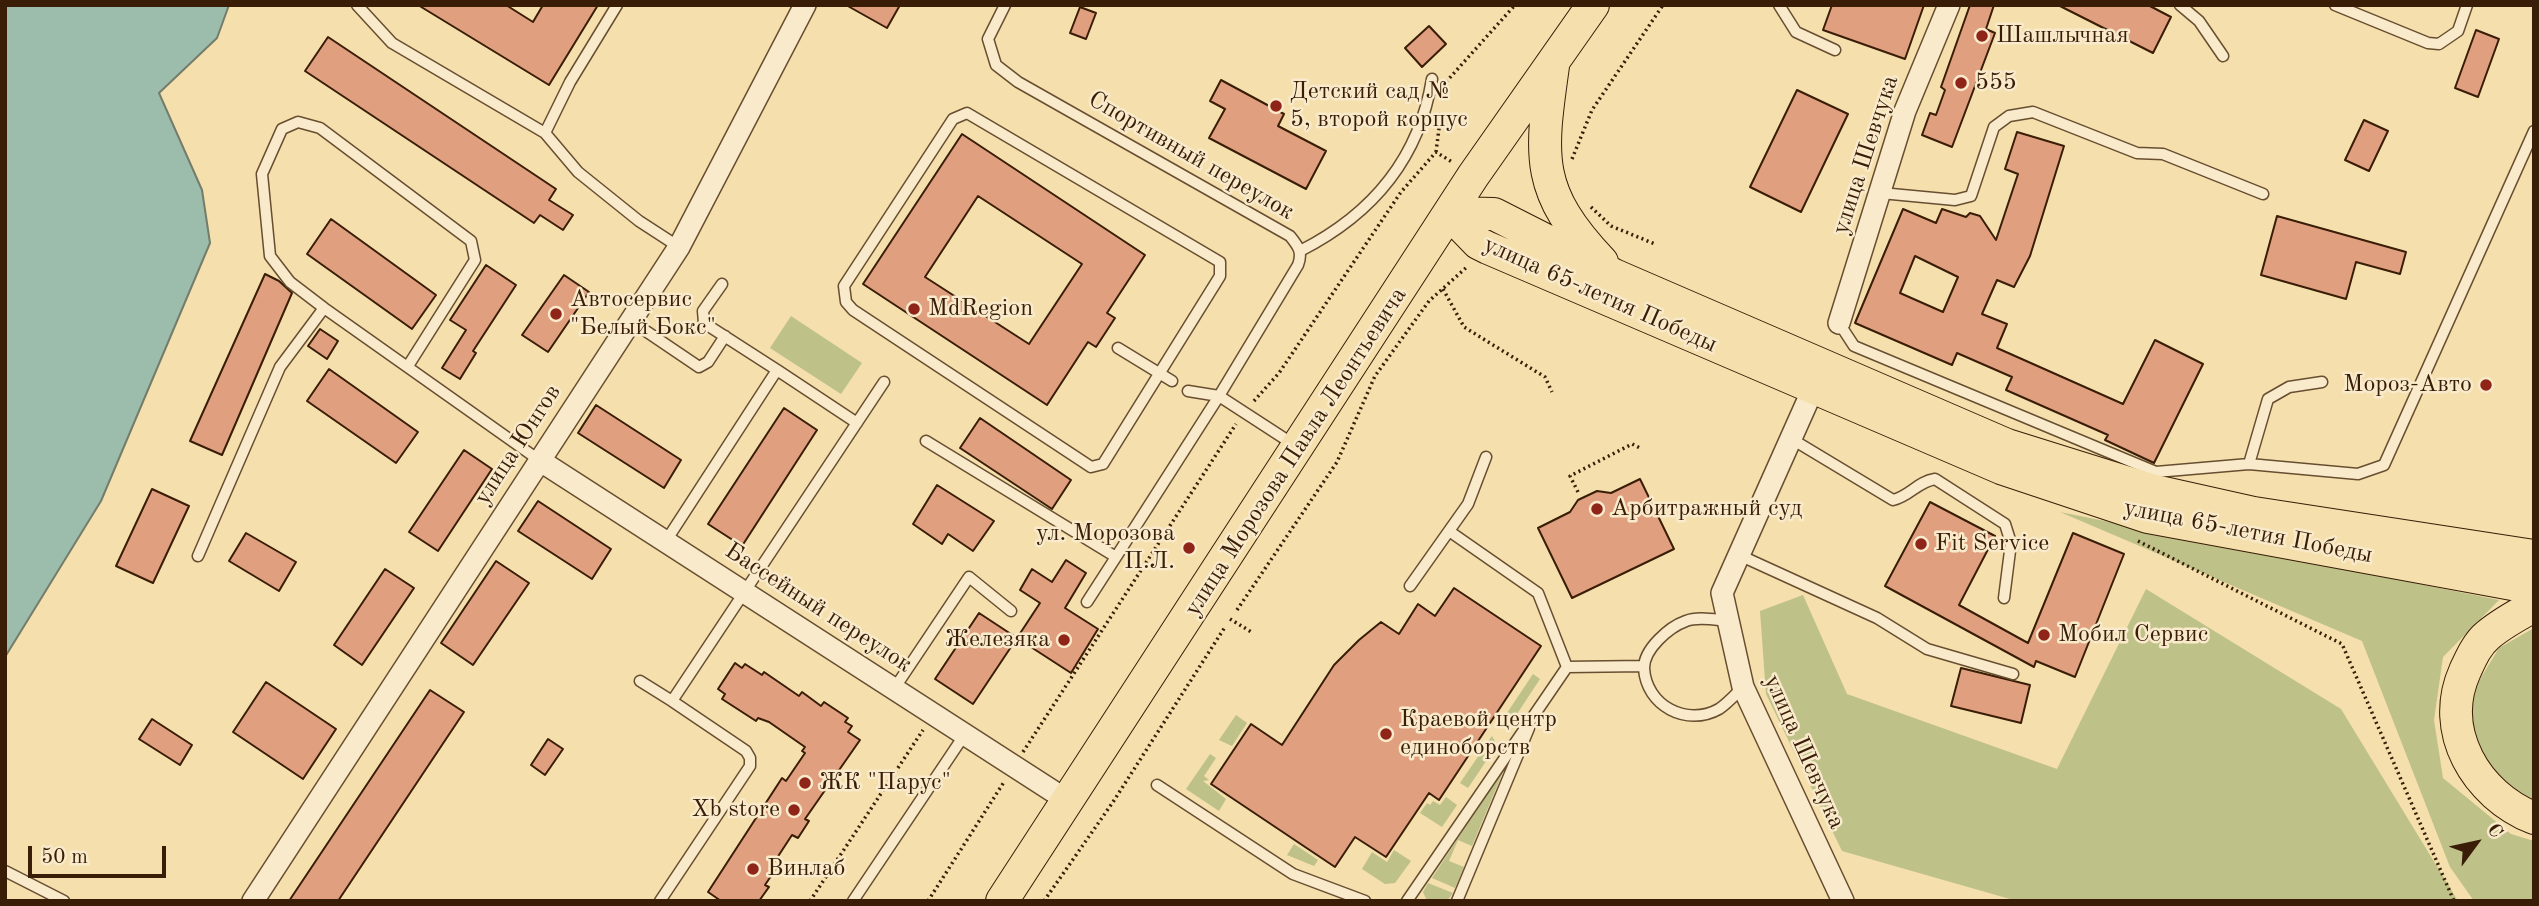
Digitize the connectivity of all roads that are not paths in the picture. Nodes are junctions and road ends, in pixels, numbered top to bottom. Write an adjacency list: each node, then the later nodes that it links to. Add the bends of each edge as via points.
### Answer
1 (357, 5): 16 (lane, via 392,43)
2 (617, 5): 16 (lane)
3 (805, 5): 20 (street, улица Юнгов)
4 (1005, 5): 21 (lane, Спортивный переулок, via 988,39 996,65 1017,82 1290,236)
5 (1593, 5): 13 (main road, улица Морозова Павла Леонтьевича)
6 (1779, 5): 11 (lane, via 1796,32)
7 (1949, 5): 17 (street, улица Шевчука, via 1905,110)
8 (2180, 5): 12 (lane, via 2199,21)
9 (2335, 5): 10 (lane, via 2438,44 2458,31)
10 (2467, 5)
11 (1835, 50)
12 (2223, 56)
13 (1554, 58): 19 (main road, улица Морозова Павла Леонтьевича); 22 (main road, via 1543,137 1550,190 1569,224)
14 (1432, 79): 21 (lane, via 1416,141 1385,189)
15 (2534, 131): 44 (lane, via 2384,465 2358,474)
16 (545, 133): 20 (lane, via 578,172)
17 (1881, 193): 18 (lane, via 1955,200 1971,196 1994,127 2009,116 2033,112 2137,153 2163,154); 26 (street, улица Шевчука)
18 (2263, 194)
19 (1450, 213): 22 (main road, улица 65-летия Победы, via 1494,214); 35 (main road, улица 65-летия Победы, via 1488,248); 41 (main road, улица Морозова Павла Леонтьевича)
20 (679, 247): 25 (street, улица Юнгов)
21 (1300, 251): 37 (lane, Спортивный переулок, via 1298,265)
22 (1614, 275): 49 (main road, улица 65-летия Победы, via 2007,445 2151,489 2254,513)
23 (722, 284): 27 (lane, via 702,317)
24 (324, 308): 29 (lane); 29 (lane, via 290,282 270,256 262,174 282,129 298,122 320,128 471,241 475,261); 48 (lane, via 280,367)
25 (631, 321): 27 (lane, via 699,367 708,362); 43 (street, улица Юнгов)
26 (1839, 323): 44 (lane, via 1854,346 2156,472)
27 (725, 336): 30 (lane)
28 (1118, 348): 31 (lane)
29 (408, 366): 43 (lane)
30 (777, 370): 38 (lane); 46 (lane)
31 (1160, 374): 31 (lane, via 1220,276 1220,262 974,115 953,119 844,286 846,302 1091,467 1107,461); 32 (lane)
32 (1172, 381)
33 (884, 383): 38 (lane)
34 (2322, 383): 44 (lane, via 2289,387 2268,399)
35 (1813, 389): 39 (street, улица Шевчука); 52 (main road, улица 65-летия Победы, via 2001,468 2148,517)
36 (1188, 391): 37 (lane)
37 (1219, 396): 41 (lane); 50 (lane, Спортивный переулок)
38 (857, 423): 53 (lane)
39 (1790, 438): 47 (street, улица Шевчука); 54 (lane, via 1893,500 1905,497 1921,482 1935,480 2005,524 2011,543)
40 (926, 441): 50 (lane)
41 (1298, 447): 69 (main road, улица Морозова Павла Леонтьевича)
42 (1486, 457): 45 (lane, via 1468,504)
43 (539, 460): 46 (street, Бассейный переулок); 73 (street, улица Юнгов)
44 (2249, 464)
45 (1449, 531): 51 (lane); 60 (lane, via 1538,593)
46 (666, 541): 53 (street, Бассейный переулок)
47 (1740, 555): 58 (street, улица Шевчука, via 1723,593); 61 (lane, via 1877,618 1927,649)
48 (198, 556)
49 (2534, 556)
50 (1116, 557): 55 (lane, Спортивный переулок)
51 (1410, 586)
52 (2534, 587)
53 (746, 593): 64 (street, Бассейный переулок); 65 (lane)
54 (2004, 598)
55 (1087, 601)
56 (2534, 606): 70 (main road, via 2487,635 2472,654 2456,705 2458,732 2468,762 2487,790 2513,810)
57 (1011, 611): 64 (lane, via 969,577)
58 (1729, 621): 59 (lane, via 1686,621 1653,644); 63 (street, улица Шевчука)
59 (1644, 666): 60 (lane); 63 (lane, via 1652,693 1663,707 1689,717 1718,709)
60 (1567, 667): 66 (lane)
61 (2013, 674)
62 (640, 681): 65 (lane)
63 (1743, 687): 80 (street, улица Шевчука)
64 (894, 689): 67 (street, Бассейный переулок)
65 (671, 701): 74 (lane, via 746,751 750,766)
66 (1533, 715): 78 (lane); 79 (lane)
67 (965, 734): 69 (street, Бассейный переулок); 75 (lane)
68 (1157, 785): 77 (lane, via 1293,874)
69 (1068, 801): 76 (main road, улица Морозова Павла Леонтьевича)
70 (2534, 818)
71 (5, 871): 72 (lane)
72 (64, 901)
73 (253, 901)
74 (660, 901)
75 (853, 901)
76 (1002, 901)
77 (1365, 901)
78 (1407, 901)
79 (1457, 901)
80 (1843, 901)

